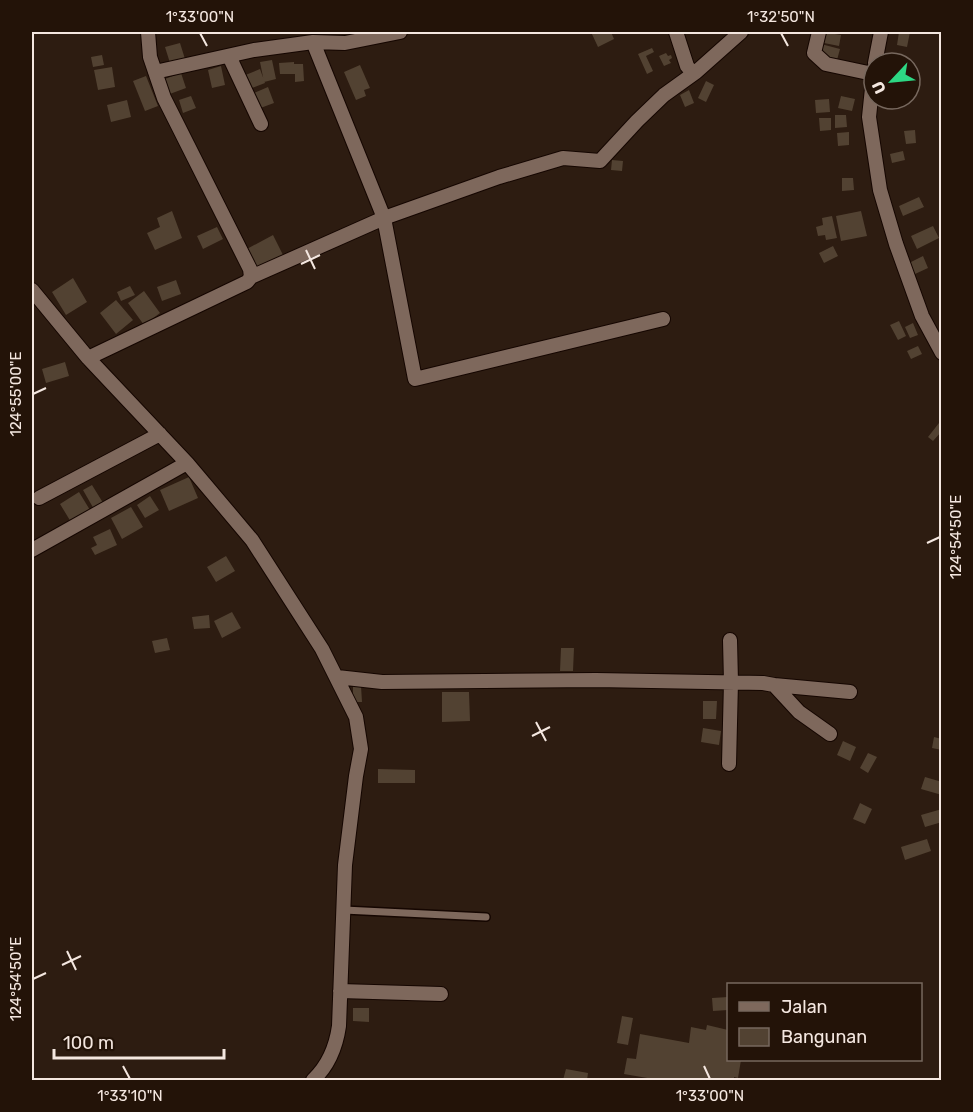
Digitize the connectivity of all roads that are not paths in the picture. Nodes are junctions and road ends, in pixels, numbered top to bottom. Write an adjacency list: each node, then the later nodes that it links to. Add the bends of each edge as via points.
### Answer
1 (148, 32): 11 (street)
2 (400, 32): 7 (street, via 345,44)
3 (676, 32): 12 (street, via 687,66)
4 (741, 32): 12 (street)
5 (819, 32): 10 (street, via 814,52 826,64)
6 (881, 32): 8 (street)
7 (313, 42): 9 (street); 15 (street)
8 (877, 51)
9 (229, 56): 11 (street); 14 (street)
10 (862, 68)
11 (155, 72): 16 (street)
12 (696, 72): 15 (street, via 664,95 600,161 563,158)
13 (870, 111): 19 (street, via 880,190 896,244 922,316)
14 (261, 124)
15 (384, 218): 16 (street); 18 (street, via 415,379)
16 (251, 277): 20 (street)
17 (32, 290): 20 (street)
18 (663, 319)
19 (942, 353)
20 (88, 358): 21 (street)
21 (160, 434): 22 (street); 23 (street)
22 (187, 463): 24 (street); 26 (street, via 252,540)
23 (39, 498)
24 (32, 550)
25 (730, 640): 27 (street)
26 (337, 677): 27 (street, via 382,682); 32 (street, via 356,717 361,749 345,864)
27 (731, 682): 28 (street); 31 (street)
28 (774, 685): 29 (street); 30 (street, via 799,712)
29 (850, 692)
30 (830, 734)
31 (729, 764)
32 (344, 910): 33 (lane); 34 (street)
33 (486, 917)
34 (340, 991): 35 (street); 36 (street, via 336,1041)
35 (441, 994)
36 (313, 1080)

